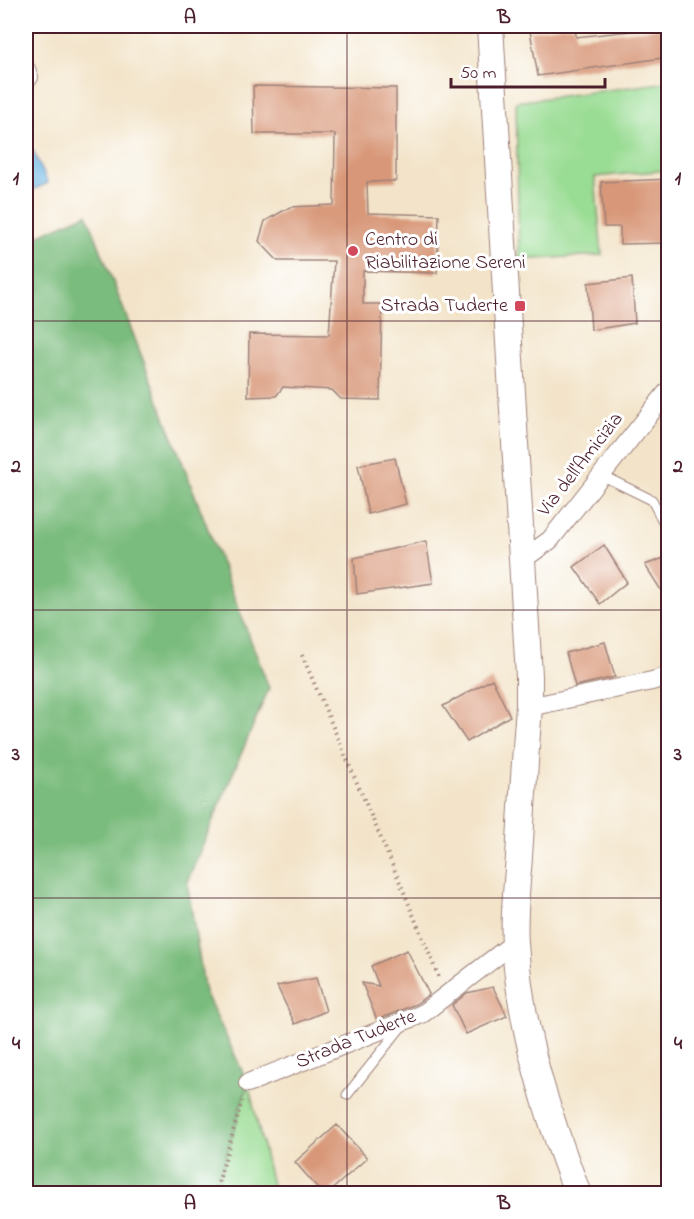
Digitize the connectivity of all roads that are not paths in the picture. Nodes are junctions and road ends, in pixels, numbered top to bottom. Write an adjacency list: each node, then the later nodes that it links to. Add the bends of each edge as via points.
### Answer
1 (490, 26): 5 (main road)
2 (669, 390): 3 (street, Via dell'Amicizia)
3 (601, 476): 4 (lane, via 652,500); 5 (street, Via dell'Amicizia, via 550,540)
4 (669, 531)
5 (522, 560): 7 (main road)
6 (669, 675): 7 (street)
7 (529, 708): 8 (main road)
8 (515, 942): 9 (street, Strada Tuderte, via 422,1014); 12 (main road, via 521,1002 536,1069)
9 (407, 1020): 10 (street, Strada Tuderte); 11 (lane)
10 (248, 1083)
11 (347, 1095)
12 (578, 1194)

